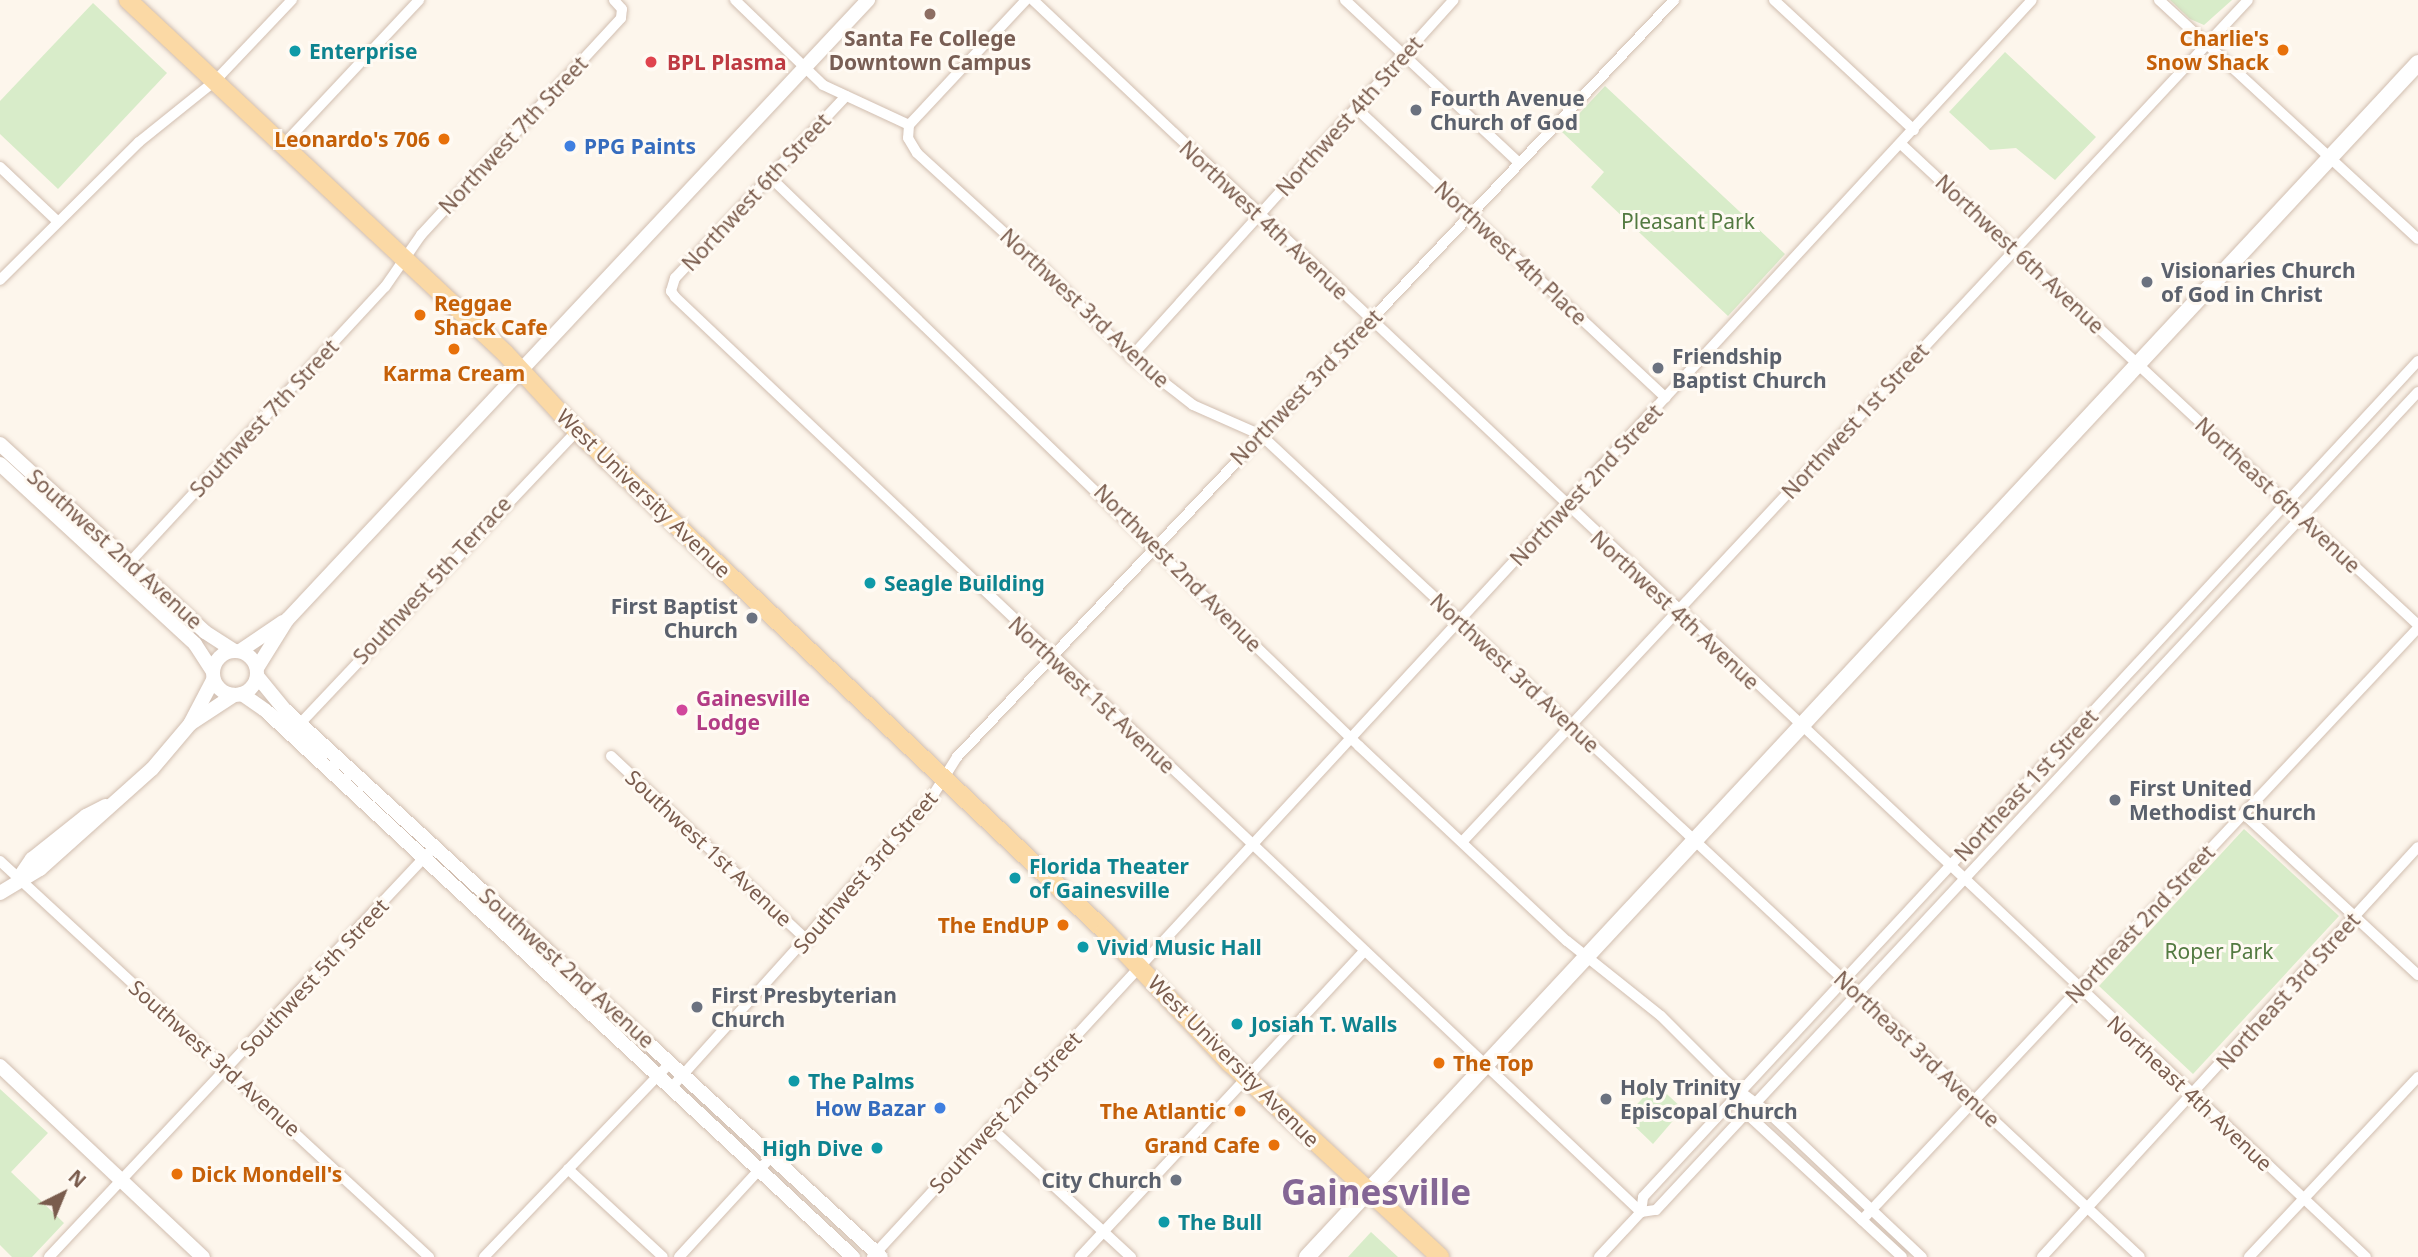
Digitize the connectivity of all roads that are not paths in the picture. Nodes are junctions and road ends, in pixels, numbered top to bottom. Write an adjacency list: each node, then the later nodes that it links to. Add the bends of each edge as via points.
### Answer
1 (128, 0): 20 (main road, West University Avenue)
2 (292, 0): 20 (street)
3 (419, 0): 26 (street)
4 (614, 0): 36 (street, Northwest 7th Street, via 623,13)
5 (734, 0): 19 (street)
6 (868, 0): 19 (street)
7 (1026, 0): 23 (street)
8 (1032, 0): 32 (street, Northwest 4th Avenue)
9 (1345, 0): 17 (street)
10 (1454, 0): 17 (street, Northwest 4th Street)
11 (1674, 0): 28 (street, Northwest 3rd Street)
12 (1774, 0): 24 (street)
13 (2032, 0): 24 (street, Northwest 2nd Street)
14 (2159, 0): 16 (street)
15 (2248, 0): 16 (street, Northwest 1st Street)
16 (2206, 44): 27 (street); 35 (street, Northwest 1st Street)
17 (1404, 55): 22 (street, Northwest 4th Street); 28 (street)
18 (2418, 63): 27 (main road)
19 (805, 67): 21 (street, via 824,85); 43 (street)
20 (215, 81): 26 (main road, West University Avenue); 33 (street, via 139,142)
21 (846, 96): 23 (street); 30 (street, Northwest 6th Street)
22 (1356, 108): 31 (street, Northwest 4th Place); 32 (street, Northwest 4th Street)
23 (909, 125): 40 (street, Northwest 3rd Avenue, via 908,138 917,153)
24 (1914, 130): 25 (street, Northwest 2nd Street)
25 (1901, 144): 35 (street, Northwest 6th Avenue); 45 (street, Northwest 2nd Street)
26 (283, 145): 36 (main road, West University Avenue)
27 (2329, 159): 34 (street); 42 (main road)
28 (1519, 163): 31 (street, Northwest 3rd Street)
29 (0, 167): 33 (street)
30 (770, 177): 38 (street, Northwest 6th Street, via 675,278); 55 (street, Northwest 2nd Avenue)
31 (1470, 215): 39 (street, Northwest 3rd Street); 45 (street, Northwest 4th Place)
32 (1259, 216): 39 (street, Northwest 4th Avenue); 40 (street, Northwest 4th Street)
33 (57, 220): 37 (street)
34 (2418, 239)
35 (2014, 251): 42 (street, Northwest 6th Avenue); 57 (street, Northwest 1st Street)
36 (404, 258): 43 (main road, West University Avenue); 56 (street, Southwest 7th Street, via 385,287)
37 (0, 280)
38 (671, 291): 64 (street, Northwest 1st Avenue)
39 (1370, 320): 49 (street, Northwest 3rd Street); 53 (street, Northwest 4th Avenue)
40 (1131, 356): 49 (street, Northwest 3rd Avenue, via 1193,405)
41 (2418, 361): 46 (street, Northeast 1st Street)
42 (2139, 364): 52 (street, Northeast 6th Avenue); 70 (main road)
43 (521, 370): 48 (main road, West University Avenue); 58 (street)
44 (2418, 392): 47 (street, Northeast 1st Street)
45 (1666, 398): 53 (street, Northwest 2nd Street)
46 (2377, 405): 47 (street); 52 (street, Northeast 1st Street)
47 (2392, 419): 54 (street, Northeast 1st Street)
48 (577, 430): 71 (street, Southwest 5th Terrace); 75 (main road, West University Avenue)
49 (1261, 435): 55 (street, Northwest 3rd Street); 59 (street, Northwest 3rd Avenue)
50 (0, 444): 51 (street, Southwest 2nd Avenue)
51 (7, 469): 56 (street, Southwest 2nd Avenue)
52 (2288, 504): 54 (street, Northeast 6th Avenue); 60 (street, Northeast 1st Street)
53 (1566, 506): 57 (street, Northwest 4th Avenue); 59 (street, Northwest 2nd Street)
54 (2302, 518): 61 (street, Northeast 6th Avenue); 62 (street, Northeast 1st Street)
55 (1155, 544): 64 (street, Northwest 3rd Street); 72 (street, Northwest 2nd Avenue)
56 (124, 568): 63 (street, Southwest 2nd Avenue, via 205,632); 66 (street, Southwest 2nd Avenue, via 195,644)
57 (1678, 612): 69 (street, Northwest 1st Street); 70 (street, Northwest 4th Avenue)
58 (288, 620): 63 (street); 65 (street)
59 (1459, 620): 69 (street, Northwest 3rd Avenue); 72 (street, Northwest 2nd Street)
60 (2180, 620): 62 (street); 74 (street, Northeast 1st Street)
61 (2418, 627): 77 (street, Northeast 2nd Street)
62 (2194, 632): 76 (street, Northeast 1st Street)
63 (237, 650): 65 (street); 66 (street, via 221,655)
64 (1051, 657): 75 (street, Northwest 3rd Street, via 957,757); 80 (street, Northwest 1st Avenue)
65 (257, 672): 67 (street); 71 (street, Southwest 2nd Avenue)
66 (213, 675): 67 (street, via 221,691); 68 (street)
67 (238, 695): 68 (street); 71 (street, Southwest 2nd Avenue)
68 (190, 724): 85 (street, via 152,769 113,803 86,816 43,850)
69 (1571, 726): 78 (street, Northwest 1st Street); 79 (street, Northwest 3rd Avenue)
70 (1800, 728): 79 (main road); 84 (street, Northeast 4th Avenue)
71 (295, 729): 82 (street, Southwest 2nd Avenue)
72 (1350, 737): 78 (street, Northwest 2nd Avenue); 80 (street, Northwest 2nd Street)
73 (611, 756): 89 (street, Southwest 1st Avenue)
74 (2042, 768): 76 (street); 84 (street, Northeast 1st Street)
75 (944, 779): 89 (street, Southwest 3rd Street); 94 (main road, West University Avenue)
76 (2056, 781): 86 (street, Northeast 1st Street)
77 (2244, 814): 88 (street); 97 (street, Northeast 2nd Street)
78 (1463, 841): 92 (street, Northwest 2nd Avenue)
79 (1693, 842): 92 (main road); 96 (street, Northeast 3rd Avenue)
80 (1253, 847): 91 (street, Northwest 1st Avenue); 94 (street, Northwest 2nd Street)
81 (2418, 847): 88 (street, Northeast 3rd Street)
82 (429, 853): 90 (street, Southwest 2nd Avenue); 93 (street, Southwest 2nd Avenue); 102 (street, Southwest 5th Street)
83 (0, 861): 85 (street, Southwest 3rd Avenue)
84 (1950, 866): 86 (street, Northeast 4th Avenue); 96 (street, Northeast 1st Street)
85 (19, 878): 87 (street); 102 (street, Southwest 3rd Avenue)
86 (1964, 880): 97 (street, Northeast 4th Avenue); 98 (street, Northeast 1st Street)
87 (0, 893)
88 (2355, 917): 95 (street); 109 (street, Northeast 3rd Street)
89 (808, 941): 103 (street, Southwest 3rd Street)
90 (548, 951): 93 (street); 99 (street, Southwest 2nd Avenue)
91 (1363, 952): 101 (street, Northwest 1st Avenue); 105 (street)
92 (1587, 957): 101 (main road); 108 (street, Northwest 2nd Avenue, via 1661,1016)
93 (537, 964): 104 (street, Southwest 2nd Avenue)
94 (1140, 969): 105 (main road, West University Avenue); 113 (street, Southwest 2nd Street)
95 (2418, 975)
96 (1843, 980): 98 (street, Northeast 3rd Avenue); 108 (street, Northeast 1st Street)
97 (2079, 988): 109 (street, Northeast 4th Avenue); 111 (street, Northeast 2nd Street)
98 (1857, 993): 110 (street, Northeast 1st Street); 111 (street, Northeast 3rd Avenue)
99 (670, 1063): 103 (street, Southwest 2nd Avenue); 104 (street)
100 (0, 1066): 117 (street)
101 (1486, 1067): 118 (main road); 122 (street, Northwest 1st Avenue)
102 (227, 1069): 117 (street, Southwest 5th Street); 128 (street, Southwest 3rd Avenue)
103 (683, 1075): 107 (street, Southwest 3rd Street); 114 (street, Southwest 2nd Avenue)
104 (658, 1076): 107 (street, Southwest 2nd Avenue); 115 (street)
105 (1245, 1077): 118 (main road, West University Avenue); 124 (street)
106 (2418, 1077): 119 (street)
107 (671, 1088): 116 (street, Southwest 2nd Avenue)
108 (1740, 1094): 110 (street); 112 (street); 122 (street, Northeast 1st Street, via 1643,1197)
109 (2192, 1096): 119 (street, Northeast 4th Avenue); 120 (street, Northeast 3rd Street)
110 (1756, 1102): 112 (street, Northeast 1st Street); 121 (street)
111 (1973, 1103): 120 (street, Northeast 3rd Avenue); 121 (street, Northeast 2nd Street)
112 (1746, 1113): 122 (street, Northeast 1st Street, via 1656,1210); 123 (street)
113 (990, 1127): 124 (street); 125 (street, Southwest 2nd Street)
114 (772, 1156): 116 (street); 125 (street, Southwest 2nd Avenue)
115 (568, 1169): 129 (street); 130 (street)
116 (759, 1170): 131 (street); 132 (street, Southwest 2nd Avenue)
117 (121, 1180): 126 (street, Southwest 5th Street); 127 (street)
118 (1369, 1192): 135 (main road); 136 (main road, West University Avenue)
119 (2303, 1199): 142 (street); 143 (street, Northeast 4th Avenue)
120 (2088, 1209): 140 (street, Northeast 3rd Street); 141 (street, Northeast 3rd Avenue)
121 (1872, 1210): 123 (street, Northeast 2nd Street); 139 (street)
122 (1641, 1212): 137 (street, Northeast 1st Street)
123 (1862, 1220): 138 (street)
124 (1104, 1232): 133 (street); 134 (street)
125 (876, 1256)
126 (48, 1257)
127 (203, 1257)
128 (429, 1257)
129 (484, 1257)
130 (663, 1257)
131 (679, 1257)
132 (853, 1257)
133 (1080, 1257)
134 (1131, 1257)
135 (1307, 1257)
136 (1440, 1257)
137 (1599, 1257)
138 (1902, 1257)
139 (1922, 1257)
140 (2042, 1257)
141 (2140, 1257)
142 (2249, 1257)
143 (2366, 1257)

